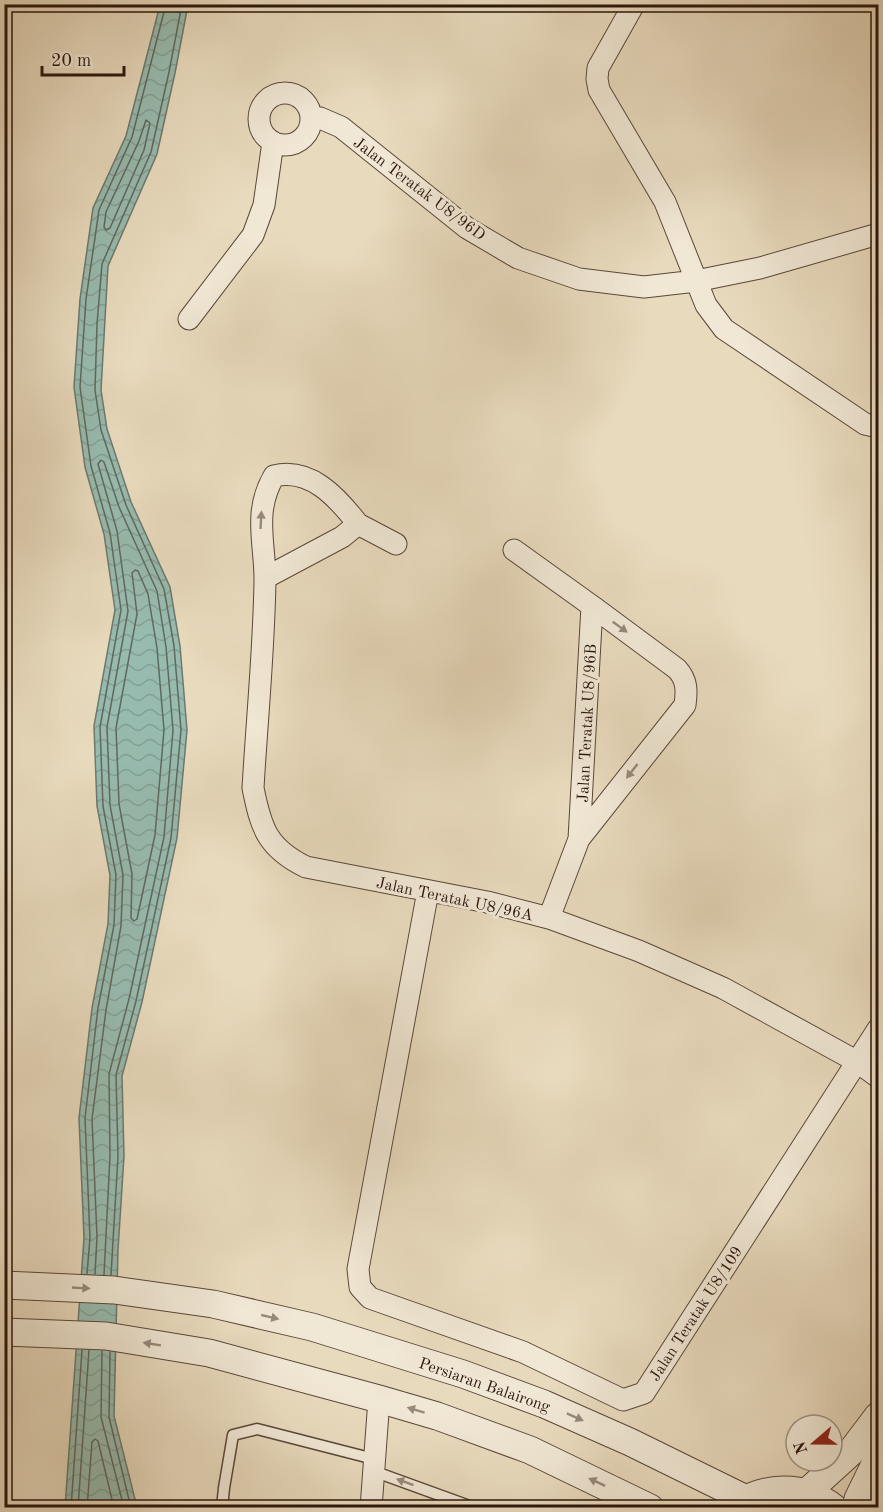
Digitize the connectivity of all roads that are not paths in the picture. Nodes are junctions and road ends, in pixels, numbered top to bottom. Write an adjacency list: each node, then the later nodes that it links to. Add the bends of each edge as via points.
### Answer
1 (634, 4): 5 (street, via 598,68 599,90 665,202)
2 (311, 117): 3 (street, via 300,141 282,145); 3 (street, via 299,97 284,93 269,99 260,122); 5 (street, Jalan Teratak U8/96D, via 341,127 467,228 518,258 579,279 644,287)
3 (273, 142): 6 (street, via 264,205 253,236)
4 (879, 234): 5 (street, Jalan Teratak U8/96D, via 760,268)
5 (696, 281): 7 (street, via 706,305 724,328 865,424)
6 (189, 319)
7 (879, 428)
8 (358, 524): 9 (street, Jalan Teratak U8/96A); 11 (street, via 342,537); 11 (street, Jalan Teratak U8/96A, one-way to 8, via 262,500 273,476 292,474 323,487)
9 (396, 544)
10 (514, 550): 12 (street, Jalan Teratak U8/96B)
11 (265, 578): 14 (street, Jalan Teratak U8/96A, via 253,788 259,818 273,845 306,867)
12 (592, 606): 13 (street, Jalan Teratak U8/96B); 13 (street, Jalan Teratak U8/96B, one-way to 13, via 677,669 687,693 685,705)
13 (579, 839): 15 (street, Jalan Teratak U8/96B)
14 (428, 891): 15 (street, Jalan Teratak U8/96A); 17 (street, Jalan Teratak U8/109, via 358,1269 360,1287 370,1298 523,1352 623,1400 644,1393)
15 (549, 918): 17 (street, Jalan Teratak U8/96A, via 723,987)
16 (879, 1029): 17 (street, Jalan Teratak U8/109)
17 (856, 1061): 18 (street, Jalan Teratak U8/96A)
18 (879, 1077)
19 (14, 1286): 26 (street, Persiaran Balairong, one-way to 26, via 114,1290 213,1305 312,1327 544,1404 630,1442)
20 (10, 1332): 21 (street, one-way to 20, via 209,1353 106,1336)
21 (379, 1399): 24 (street); 30 (street, one-way to 21, via 530,1450)
22 (879, 1416): 25 (street, via 850,1453)
23 (879, 1458): 32 (street)
24 (374, 1465): 27 (lane, via 257,1429 233,1435); 28 (street); 29 (lane, one-way to 24)
25 (807, 1492): 26 (street, via 764,1491); 31 (street)
26 (737, 1503)
27 (222, 1508)
28 (371, 1508)
29 (475, 1508)
30 (650, 1508)
31 (834, 1508)
32 (856, 1508)

